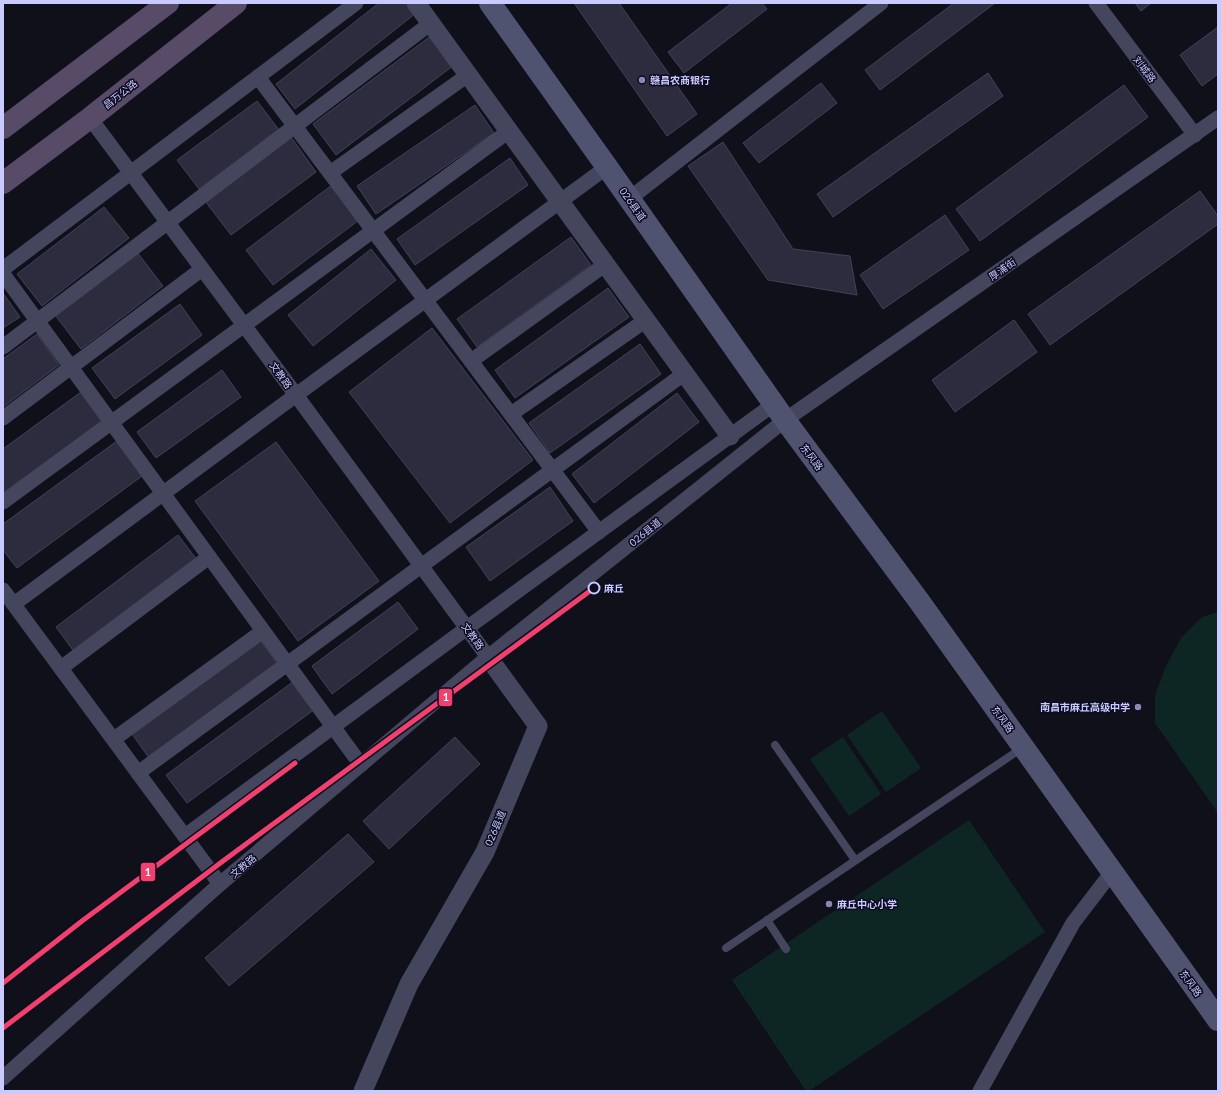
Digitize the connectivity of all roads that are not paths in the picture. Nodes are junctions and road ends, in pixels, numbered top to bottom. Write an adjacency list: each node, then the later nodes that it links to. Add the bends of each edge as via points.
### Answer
1 (168, 3): 14 (highway)
2 (236, 3): 11 (highway, 昌万公路)
3 (356, 3): 10 (street)
4 (416, 3): 8 (street)
5 (490, 3): 17 (main road, 026县道)
6 (881, 3): 21 (street)
7 (1096, 3): 16 (street, 刘城路)
8 (431, 23): 9 (street); 13 (street)
9 (468, 74): 15 (street); 19 (street)
10 (258, 77): 13 (street); 18 (street)
11 (90, 118): 18 (street, 文教路); 20 (highway, 昌万公路)
12 (1218, 118): 16 (street, 厚浦街)
13 (295, 126): 19 (street); 23 (street)
14 (3, 128)
15 (509, 131): 22 (street); 24 (street)
16 (1195, 135): 38 (street, 厚浦街)
17 (607, 167): 21 (main road, 026县道); 22 (street)
18 (131, 173): 23 (street, 文教路); 26 (street)
19 (330, 173): 24 (street)
20 (3, 183)
21 (629, 199): 38 (main road, 026县道)
22 (560, 202): 25 (street); 29 (street)
23 (168, 223): 27 (street, 文教路); 31 (street)
24 (373, 230): 29 (street); 32 (street)
25 (606, 264): 30 (street); 34 (street)
26 (3, 269)
27 (202, 270): 32 (street, 文教路); 35 (street)
28 (3, 274): 31 (street)
29 (425, 300): 34 (street); 37 (street)
30 (646, 320): 36 (street); 39 (street)
31 (37, 321): 33 (street); 35 (street)
32 (244, 325): 37 (street, 文教路); 41 (street)
33 (3, 347)
34 (471, 361): 39 (street)
35 (71, 367): 40 (street); 41 (street)
36 (685, 373): 42 (street); 43 (street)
37 (296, 395): 44 (street); 48 (street, 文教路)
38 (779, 412): 42 (street); 53 (street, 026县道); 59 (main road, 东风路)
39 (511, 414): 43 (street)
40 (3, 418)
41 (111, 423): 44 (street); 45 (street)
42 (730, 436): 46 (street)
43 (552, 470): 46 (street); 48 (street)
44 (163, 494): 47 (street); 50 (street)
45 (3, 502)
46 (598, 532): 51 (street)
47 (209, 557): 52 (street); 55 (street)
48 (421, 566): 51 (street, 文教路); 54 (street)
49 (3, 590): 50 (street)
50 (14, 604): 55 (street)
51 (467, 628): 53 (street, 文教路); 56 (street)
52 (263, 631): 54 (street); 57 (street)
53 (488, 657): 60 (street, 文教路); 71 (street, 026县道, via 538,726 485,852 410,984)
54 (287, 664): 56 (street); 61 (street)
55 (61, 668): 57 (street)
56 (332, 727): 60 (street); 62 (street)
57 (114, 739): 61 (street)
58 (775, 745): 63 (lane)
59 (1023, 747): 63 (lane); 64 (main road, 东风路)
60 (360, 765): 65 (street, 文教路)
61 (138, 773): 62 (street)
62 (185, 836): 65 (street)
63 (855, 860): 66 (lane)
64 (1112, 872): 69 (main road, 东风路); 72 (street, via 1073,923)
65 (220, 884): 70 (street, 文教路)
66 (767, 920): 67 (lane); 68 (lane)
67 (726, 948)
68 (786, 948)
69 (1218, 1020)
70 (3, 1078)
71 (363, 1091)
72 (980, 1091)

